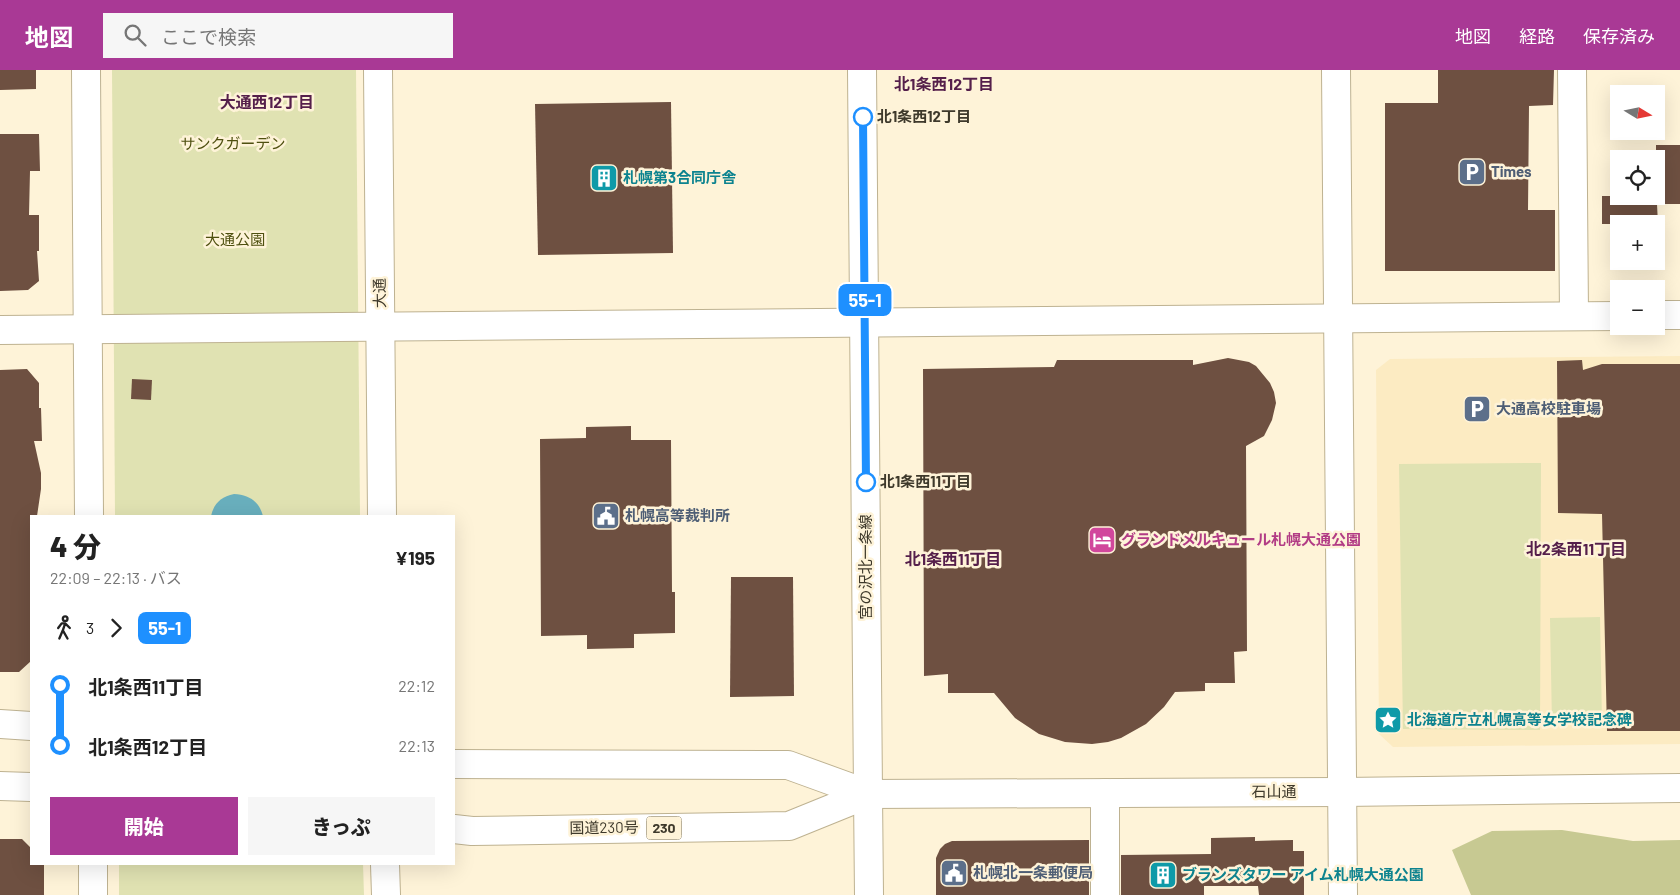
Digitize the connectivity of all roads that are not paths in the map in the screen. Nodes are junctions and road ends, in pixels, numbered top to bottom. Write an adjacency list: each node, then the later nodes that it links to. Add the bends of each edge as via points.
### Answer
1 (86, 70): 13 (main road)
2 (378, 70): 12 (main road, 大通)
3 (862, 70): 11 (main road, 宮の沢北一条線)
4 (1336, 70): 10 (main road)
5 (1572, 70): 8 (main road)
6 (1665, 315): 7 (main road)
7 (1680, 315)
8 (1574, 316): 9 (main road); 10 (main road)
9 (1610, 316)
10 (1339, 318): 11 (main road); 23 (main road)
11 (865, 321): 12 (main road); 25 (main road, 宮の沢北一条線)
12 (380, 326): 13 (main road); 16 (main road, 大通)
13 (88, 329): 14 (main road); 15 (main road)
14 (0, 330)
15 (90, 515)
16 (382, 515)
17 (0, 724): 18 (main road)
18 (30, 726)
19 (455, 764): 25 (main road, via 788,766)
20 (0, 786): 21 (main road)
21 (30, 787)
22 (1680, 788): 23 (main road, 石山通)
23 (1342, 792): 24 (main road, 石山通); 33 (main road)
24 (1105, 793): 25 (main road, 石山通); 32 (main road)
25 (868, 794): 26 (main road, 国道230号 / 230, via 789,826); 31 (main road)
26 (455, 829)
27 (92, 865): 29 (main road)
28 (386, 865): 30 (main road)
29 (93, 895)
30 (386, 895)
31 (869, 895)
32 (1105, 895)
33 (1343, 895)

